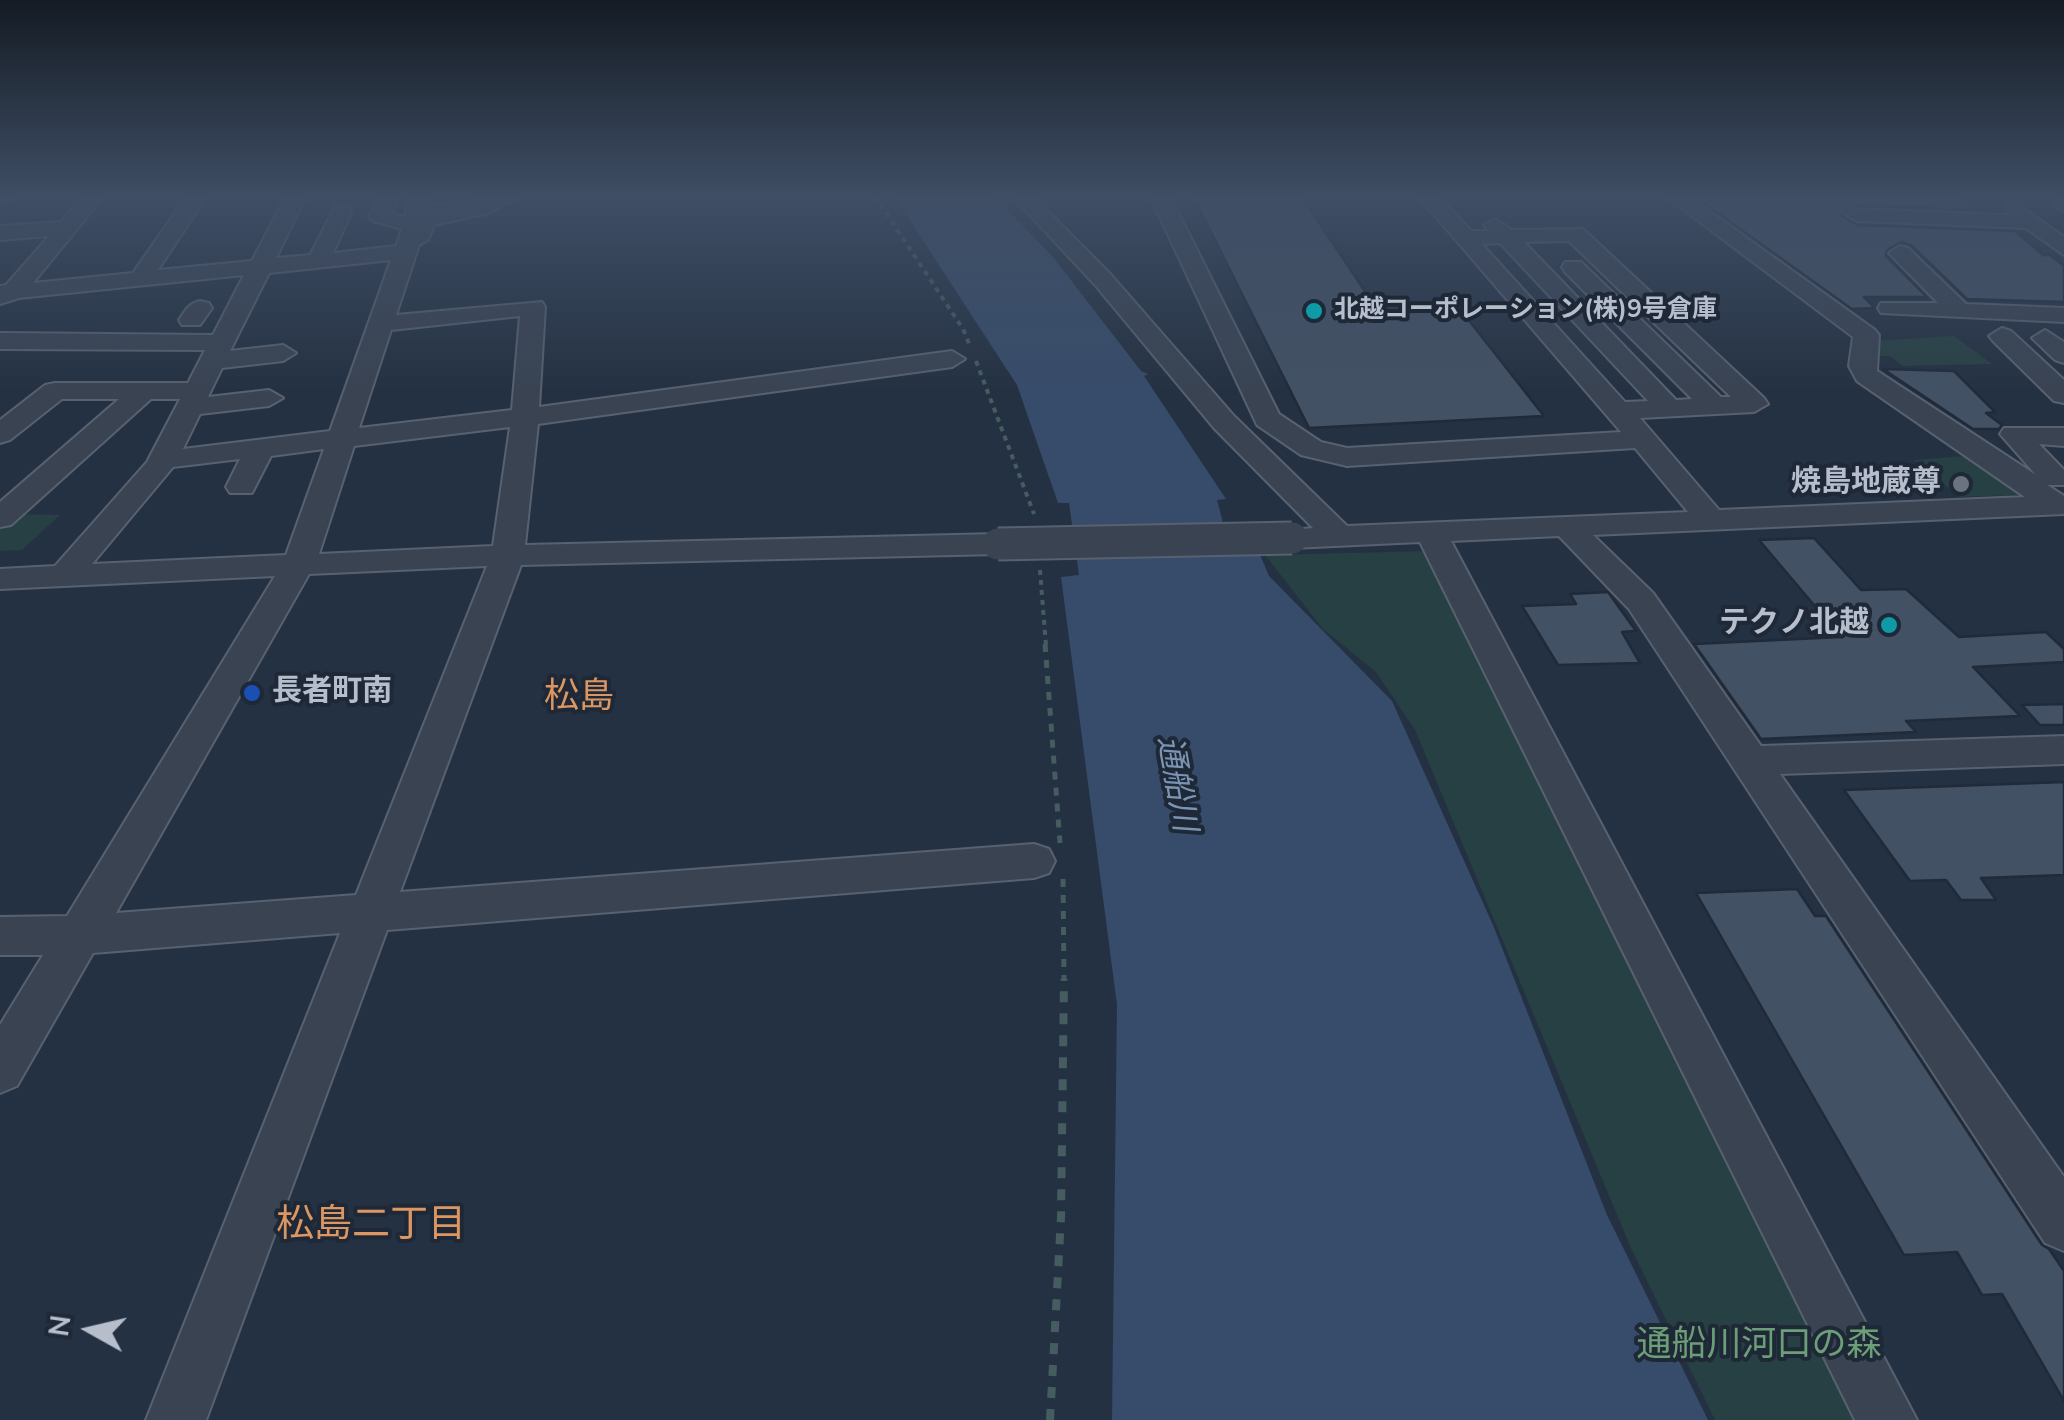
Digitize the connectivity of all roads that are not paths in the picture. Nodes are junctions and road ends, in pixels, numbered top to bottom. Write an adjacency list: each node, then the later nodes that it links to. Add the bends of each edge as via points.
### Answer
1 (38, 262): 15 (street)
2 (166, 262): 16 (street)
3 (262, 262): 14 (street)
4 (303, 262): 14 (street)
5 (401, 262): 20 (street)
6 (1087, 262): 48 (street, via 1224,422)
7 (1192, 262): 39 (street, via 1267,420 1311,449 1346,457)
8 (1487, 262): 34 (street)
9 (1560, 262): 33 (street)
10 (1569, 262): 32 (street)
11 (1577, 262): 32 (street, via 1754,404)
12 (1766, 262): 43 (street, via 1866,335 1866,375)
13 (1910, 262): 18 (street)
14 (260, 266): 16 (street, via 193,266); 24 (street)
15 (4, 289): 16 (street)
16 (151, 294): 24 (street, via 195,314)
17 (1890, 308): 18 (street)
18 (1960, 311): 19 (street)
19 (2064, 315)
20 (381, 324): 35 (street, via 533,306); 38 (street)
21 (1921, 332): 22 (street)
22 (2002, 336): 25 (street); 29 (street)
23 (0, 341): 24 (street)
24 (222, 341): 26 (street); 31 (street)
25 (2058, 344)
26 (283, 353)
27 (952, 359): 35 (street)
28 (144, 391): 31 (street); 36 (street, via 54,391); 44 (street)
29 (2064, 395)
30 (270, 398): 31 (street)
31 (192, 399): 41 (street)
32 (1714, 406): 33 (street)
33 (1669, 408): 34 (street)
34 (1618, 411): 39 (street)
35 (525, 417): 38 (street); 49 (street)
36 (0, 434)
37 (2064, 437): 43 (street, via 2014,434)
38 (339, 439): 40 (street); 50 (street)
39 (1643, 439): 45 (street)
40 (260, 448): 41 (street); 42 (street)
41 (160, 460): 51 (street)
42 (241, 487)
43 (2057, 496): 45 (street)
44 (0, 518)
45 (1711, 520): 46 (street)
46 (1566, 525): 47 (street); 54 (street, via 1641,601)
47 (1430, 531): 48 (street); 62 (street)
48 (1338, 535): 49 (street, bridge)
49 (508, 555): 50 (street); 56 (street)
50 (299, 564): 51 (street); 57 (street)
51 (63, 578): 52 (street)
52 (0, 580)
53 (2064, 750): 54 (street)
54 (1750, 760): 60 (street)
55 (1053, 863): 56 (street)
56 (374, 910): 57 (street); 61 (street)
57 (81, 935): 58 (street); 59 (street)
58 (0, 936)
59 (0, 1070)
60 (2064, 1224)
61 (176, 1420)
62 (1887, 1420)

